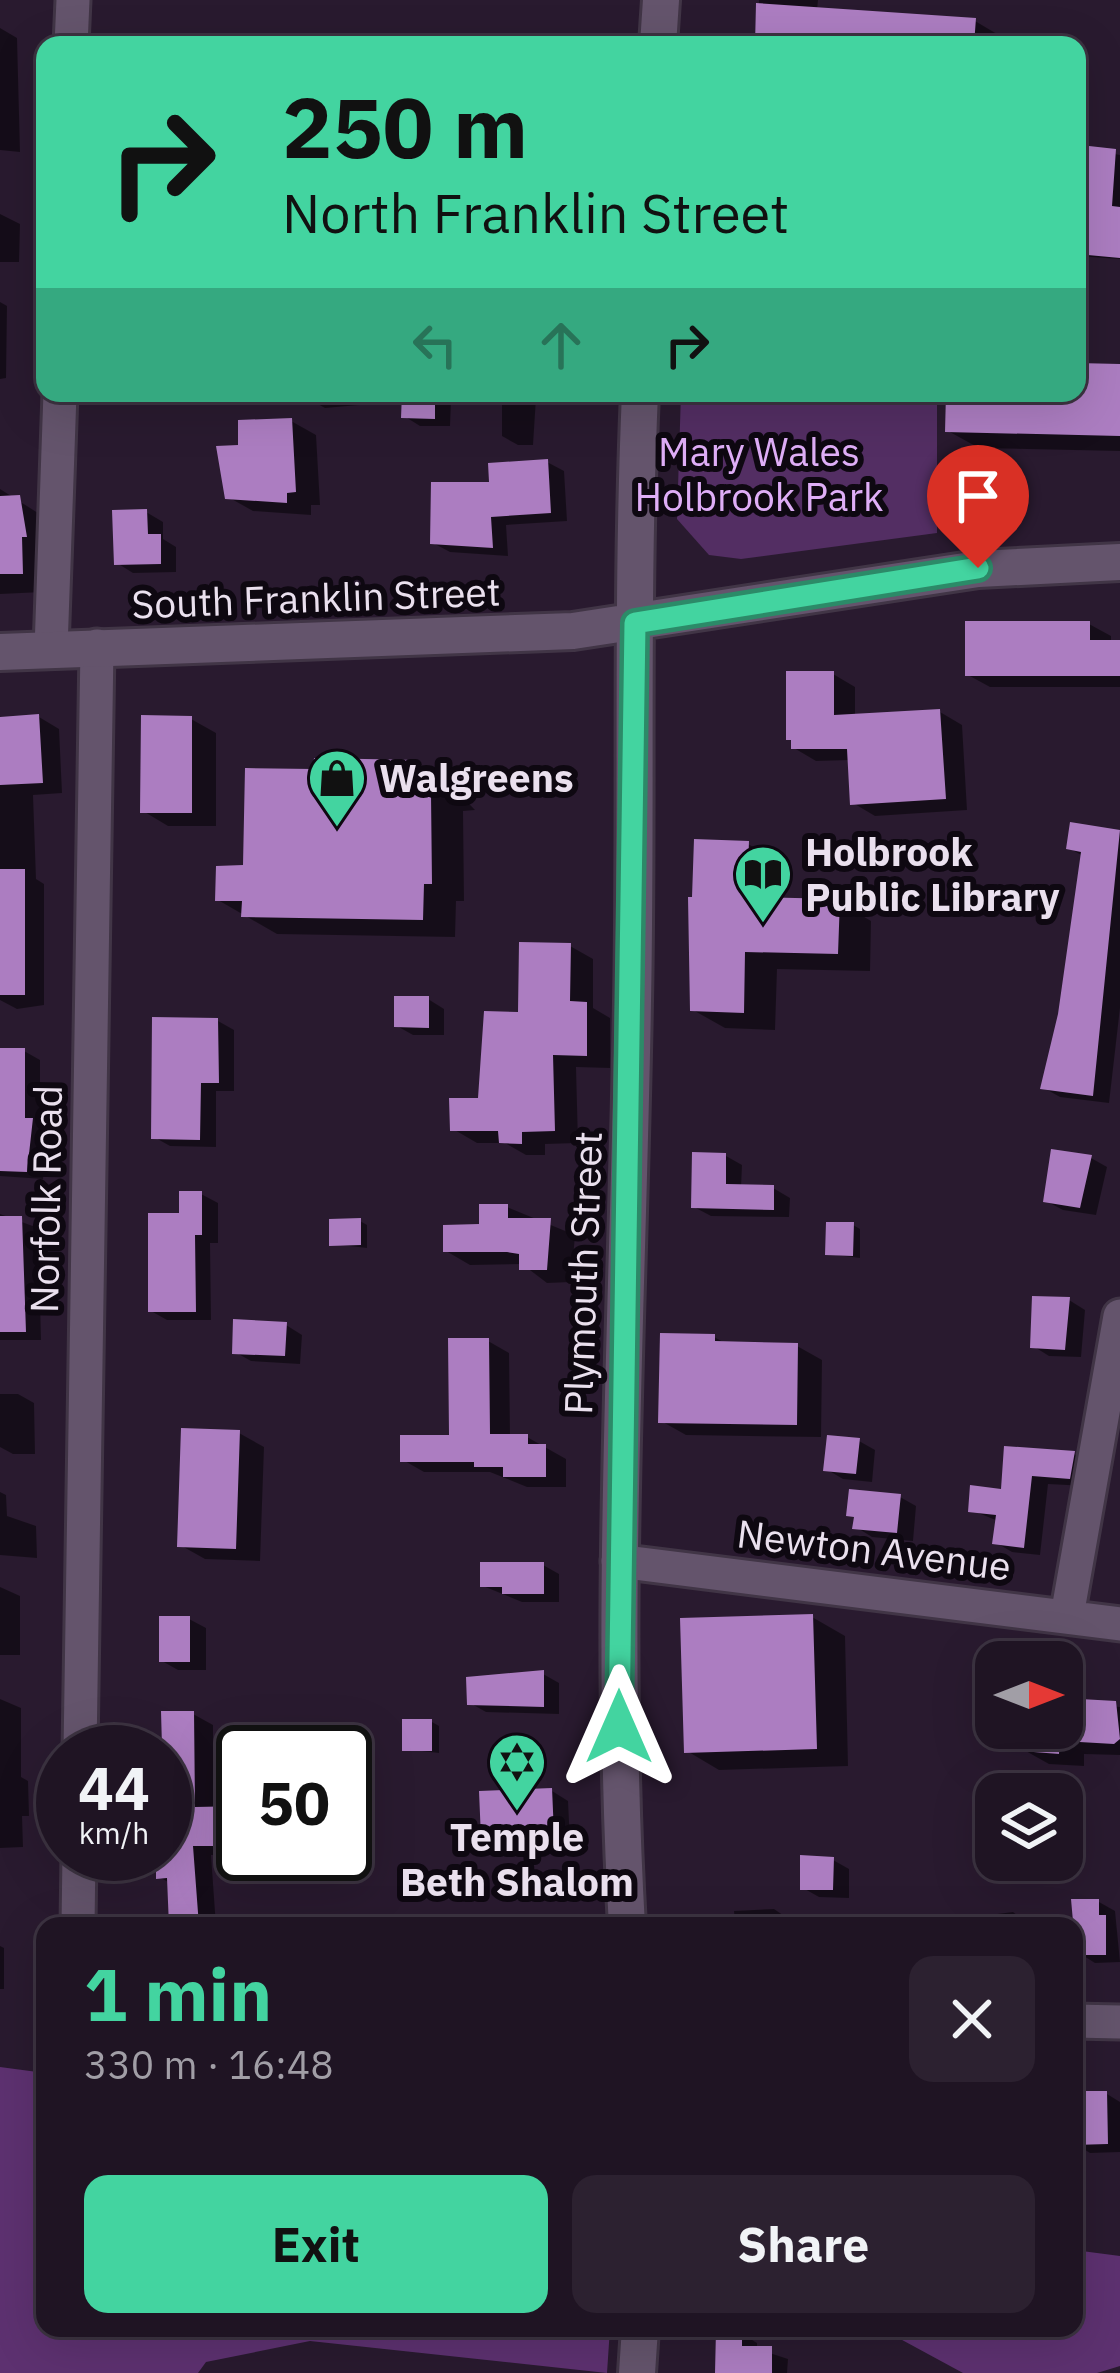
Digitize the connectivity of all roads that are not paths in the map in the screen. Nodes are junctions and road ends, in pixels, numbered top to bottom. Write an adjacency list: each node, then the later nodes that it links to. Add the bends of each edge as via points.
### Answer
1 (73, 0): 3 (street)
2 (662, 0): 4 (main road)
3 (71, 36)
4 (659, 36)
5 (60, 402): 10 (street)
6 (640, 402): 8 (main road, Plymouth Street)
7 (1120, 562): 8 (main road, South Franklin Street, via 978,568)
8 (635, 623): 9 (main road, South Franklin Street, via 470,637); 13 (main road, Plymouth Street)
9 (97, 646): 10 (main road, South Franklin Street); 16 (street, Norfolk Road)
10 (51, 649): 11 (main road, South Franklin Street)
11 (0, 652)
12 (1120, 1316): 14 (street)
13 (618, 1561): 14 (street, Newton Avenue); 19 (main road, Plymouth Street)
14 (1067, 1616): 15 (street, Newton Avenue)
15 (1120, 1624)
16 (80, 1725)
17 (78, 1881): 18 (street)
18 (77, 1917)
19 (627, 1917)
20 (1083, 2021): 21 (street)
21 (1120, 2022)
22 (639, 2337): 23 (main road)
23 (637, 2373)

